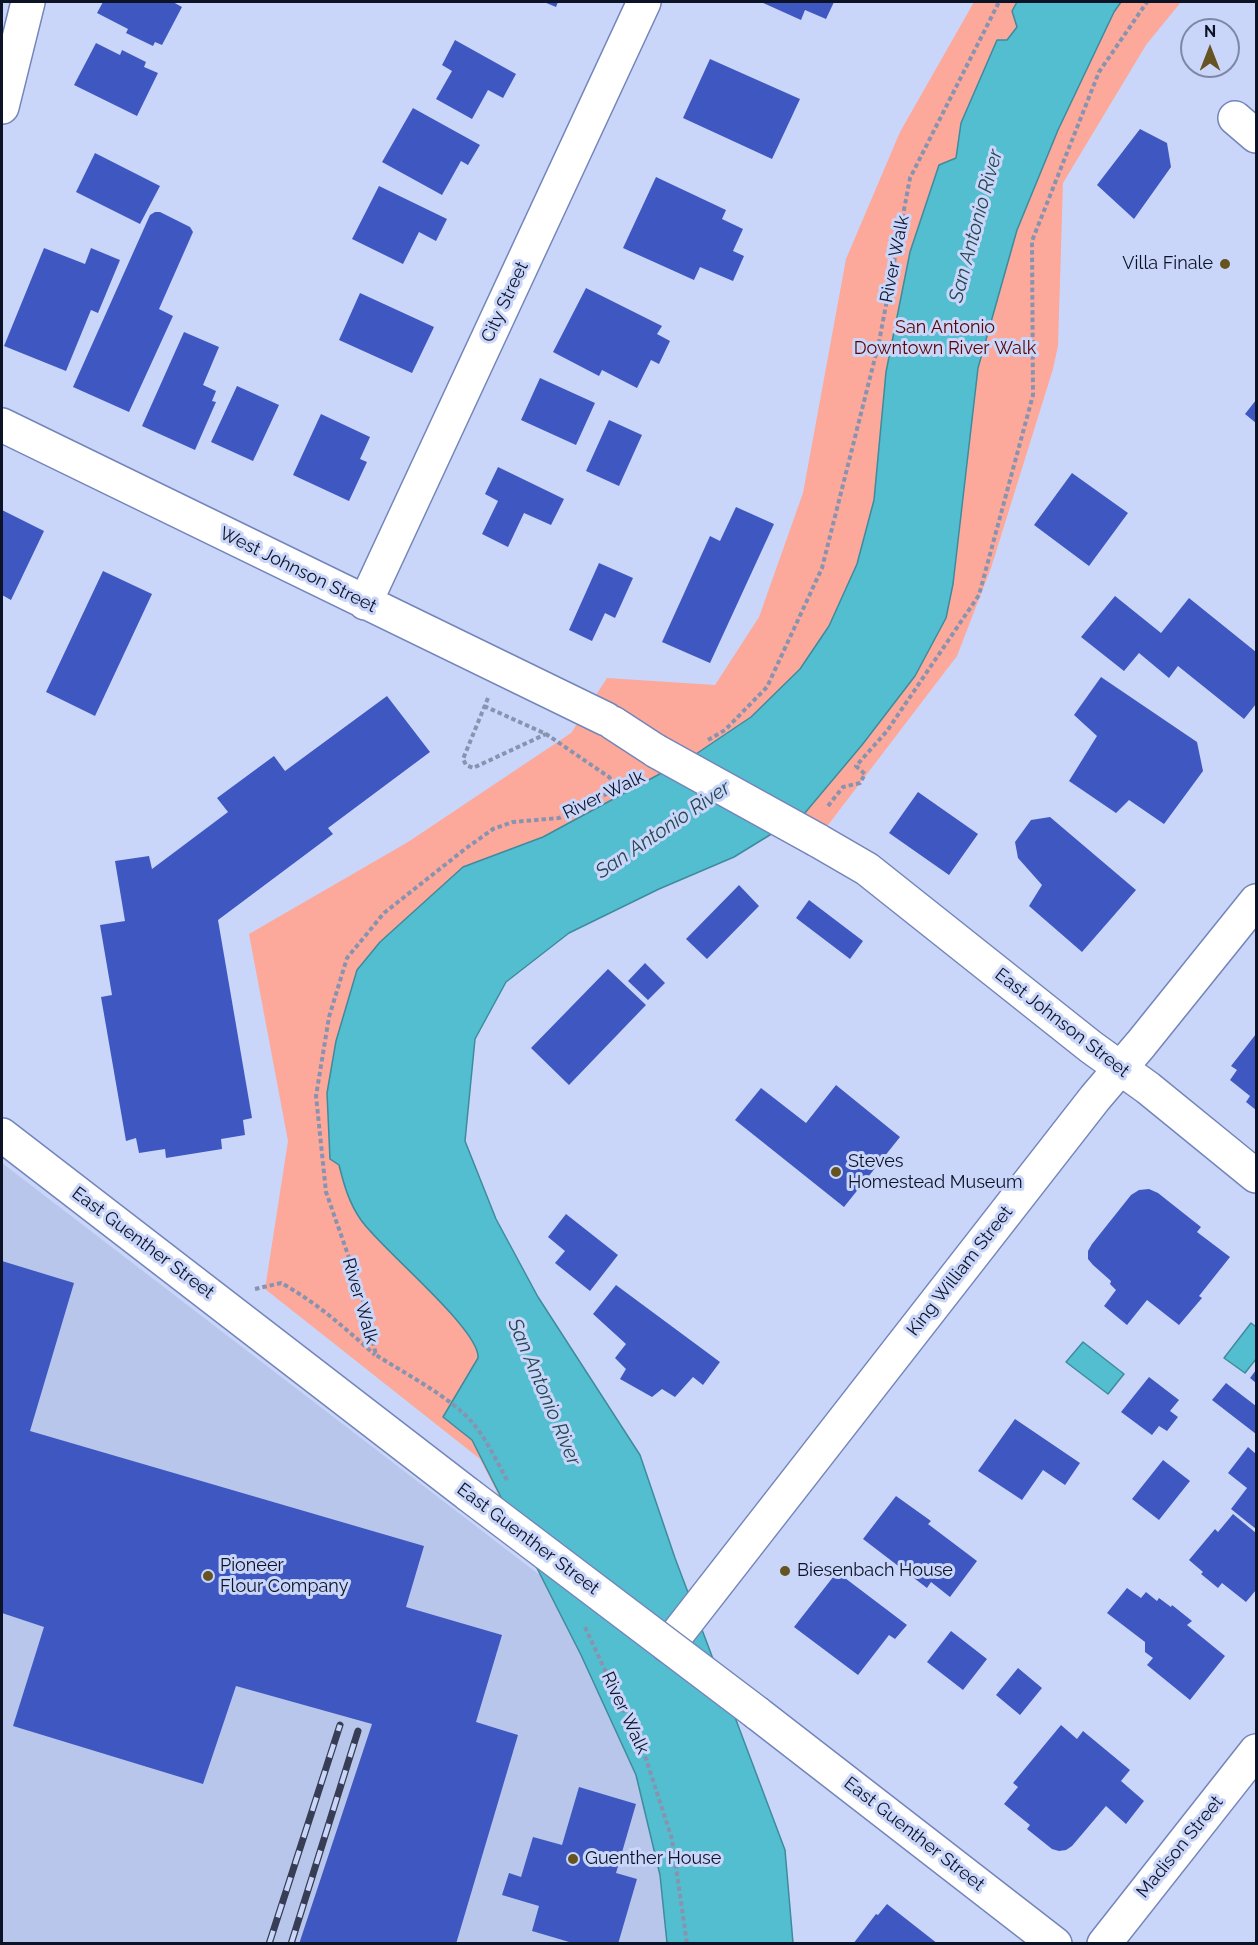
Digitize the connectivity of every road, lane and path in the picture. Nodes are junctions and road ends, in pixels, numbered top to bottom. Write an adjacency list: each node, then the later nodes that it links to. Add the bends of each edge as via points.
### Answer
1 (28, 2): 5 (street)
2 (645, 2): 7 (street, City Street)
3 (999, 2): 12 (path, River Walk, via 910,178 879,342 822,568 767,687 725,730)
4 (1147, 2): 15 (path, via 1099,72 1032,241 1033,395 979,595 887,731 855,766 866,774 860,783 843,787)
5 (2, 107)
6 (2, 425): 7 (street, West Johnson Street)
7 (365, 603): 8 (street, West Johnson Street)
8 (503, 668): 9 (path); 10 (street, West Johnson Street)
9 (484, 706): 11 (path); 11 (path, via 463,759 466,765 473,768)
10 (605, 718): 15 (street, River Walk, bridge, via 656,751)
11 (546, 734): 14 (path, via 609,777)
12 (705, 741)
13 (637, 778): 14 (path, River Walk)
14 (618, 788): 22 (path, River Walk, via 558,818 513,822 493,829 384,913 347,958 329,1017 316,1096 326,1192 361,1292)
15 (819, 827): 16 (street, River Walk)
16 (867, 869): 18 (street, East Johnson Street)
17 (1257, 901): 18 (street, King William Street)
18 (1120, 1068): 20 (street, East Johnson Street); 25 (street, King William Street)
19 (2, 1135): 21 (street, East Guenther Street)
20 (1257, 1176)
21 (229, 1308): 22 (path, via 250,1290 280,1282 305,1296); 25 (street, East Guenther Street, bridge)
22 (376, 1356): 23 (path, River Walk, via 466,1415 479,1430)
23 (511, 1487)
24 (582, 1621): 27 (path, River Walk, via 650,1769 672,1839)
25 (668, 1646): 28 (street, East Guenther Street, bridge)
26 (1257, 1751): 29 (street, Madison Street)
27 (687, 1944)
28 (1055, 1944)
29 (1104, 1944)

